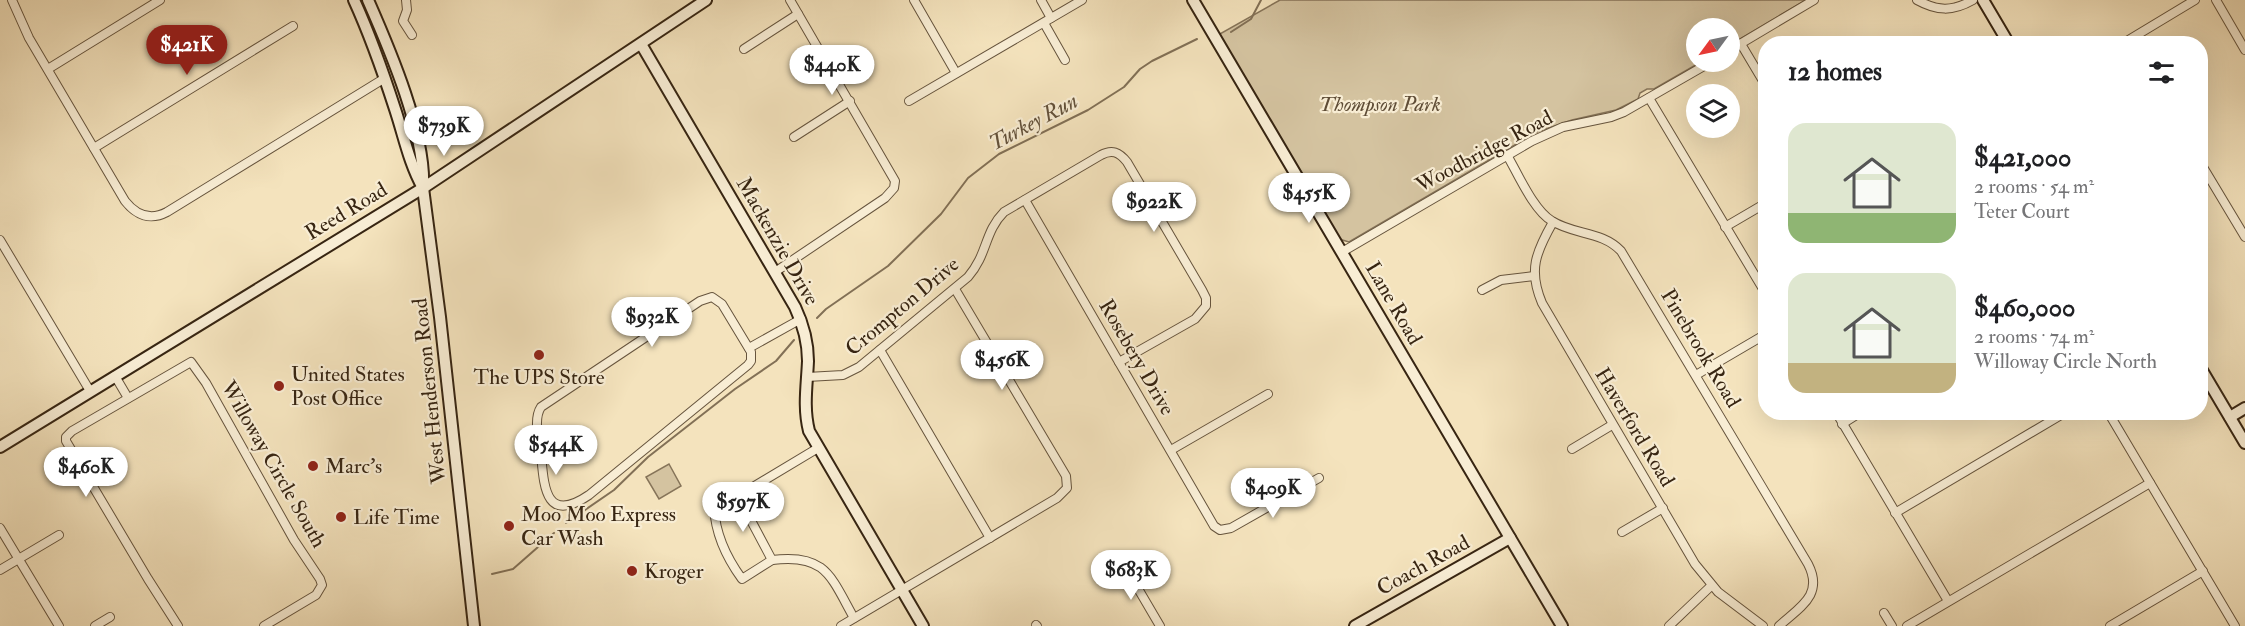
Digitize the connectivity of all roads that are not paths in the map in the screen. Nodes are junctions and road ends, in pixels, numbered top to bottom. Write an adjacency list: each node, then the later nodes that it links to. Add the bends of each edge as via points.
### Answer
1 (12, 0): 30 (street, via 21,24)
2 (160, 0): 30 (street)
3 (354, 0): 34 (main road, West Henderson Road)
4 (368, 0): 38 (main road, West Henderson Road)
5 (406, 0): 21 (street, via 403,21)
6 (706, 0): 24 (main road, Reed Road)
7 (790, 0): 18 (street)
8 (914, 0): 32 (street)
9 (1041, 0): 19 (street)
10 (1082, 0): 19 (street)
11 (1193, 0): 50 (main road, Lane Road)
12 (1814, 0): 25 (street)
13 (1917, 0): 14 (street, via 1947,10)
14 (1973, 0)
15 (1983, 0): 22 (main road)
16 (2195, 0): 23 (street)
17 (2216, 0): 27 (street)
18 (798, 14): 26 (street); 36 (street)
19 (1047, 21): 29 (street); 32 (street)
20 (293, 26): 40 (street)
21 (412, 35)
22 (2004, 36)
23 (2137, 36)
24 (641, 44): 43 (main road, Reed Road); 51 (main road, Mackenzie Drive)
25 (1741, 44): 33 (street)
26 (744, 49)
27 (2245, 50)
28 (400, 58): 38 (main road, via 411,97)
29 (1065, 60)
30 (48, 69): 40 (street)
31 (1694, 72): 35 (street, Woodbridge Road)
32 (956, 73): 37 (street)
33 (1758, 73)
34 (385, 78): 40 (street, via 155,216 133,210); 43 (main road, West Henderson Road, via 412,169)
35 (1649, 98): 41 (street, Woodbridge Road, via 1611,117 1547,133); 47 (street)
36 (850, 101): 39 (street); 51 (street, via 893,175 894,188)
37 (909, 101)
38 (407, 103): 43 (main road, West Henderson Road, via 424,167)
39 (794, 137)
40 (94, 148)
41 (1507, 155): 46 (street, via 1538,208); 50 (street, Woodbridge Road)
42 (2208, 175): 48 (street)
43 (423, 188): 62 (main road, Reed Road); 106 (main road, West Henderson Road)
44 (1025, 200): 54 (street, Crompton Drive, via 996,220 981,260); 60 (street, Rosebery Drive); 60 (street, Crompton Drive, via 1101,155 1113,151 1121,155 1202,290 1206,298 1202,314)
45 (1758, 208): 47 (street)
46 (1553, 222): 52 (street, Haverford Road, via 1539,246); 61 (street, Pinebrook Road, via 1598,236 1621,251)
47 (1725, 227): 53 (street)
48 (2245, 237)
49 (0, 240): 65 (street)
50 (1342, 252): 90 (main road, Lane Road)
51 (775, 272): 56 (main road, Mackenzie Drive)
52 (1534, 276): 55 (street, via 1501,279); 75 (street, Haverford Road, via 1542,303)
53 (1758, 281)
54 (955, 288): 59 (street, Crompton Drive); 89 (street, via 1066,476 1067,488 1057,498)
55 (1482, 290)
56 (801, 319): 58 (street); 63 (main road, Mackenzie Drive, via 807,342)
57 (1758, 339): 61 (street)
58 (749, 348): 58 (street, via 752,356 748,365 589,495 567,505 548,498 537,419 543,405 708,298 722,303)
59 (880, 350): 63 (street, Crompton Drive, via 843,375); 89 (street)
60 (1119, 362): 80 (street, Rosebery Drive)
61 (1696, 375): 114 (street, Pinebrook Road, via 1814,574 1811,595)
62 (115, 376): 65 (main road, Reed Road); 67 (street)
63 (807, 377): 78 (main road, Mackenzie Drive, via 806,417)
64 (2208, 380): 69 (main road)
65 (90, 391): 77 (main road, Reed Road)
66 (1268, 394): 80 (street)
67 (128, 398): 104 (street, via 68,434 66,441); 105 (street, Willoway Circle South, via 191,362 206,383 322,585 316,595)
68 (2245, 408): 69 (main road)
69 (2230, 417): 76 (main road)
70 (1840, 420): 74 (street)
71 (1848, 420): 74 (street)
72 (2052, 420): 85 (street)
73 (2113, 420): 82 (street)
74 (1842, 424): 85 (street)
75 (1612, 425): 79 (street); 84 (street, Haverford Road)
76 (2245, 443)
77 (0, 447)
78 (818, 448): 83 (street); 97 (main road, Mackenzie Drive)
79 (1572, 449)
80 (1171, 450): 81 (street, Rosebery Drive, via 1214,526 1220,530 1231,528)
81 (1319, 478)
82 (2150, 483): 95 (street); 98 (street)
83 (738, 496): 92 (street); 92 (street, via 721,495 714,503 729,560 742,579)
84 (1663, 508): 87 (street); 96 (street, Haverford Road)
85 (1895, 513): 98 (street)
86 (0, 528): 91 (street)
87 (1622, 532)
88 (59, 535): 91 (street)
89 (990, 538): 97 (street)
90 (1510, 538): 110 (main road, Coach Road); 111 (main road, Lane Road)
91 (19, 558): 94 (street); 102 (street)
92 (772, 560): 101 (street, via 800,558 817,565 834,582)
93 (1123, 563): 109 (street)
94 (0, 570)
95 (2203, 571): 117 (street); 118 (street)
96 (1711, 586): 112 (street); 113 (street, Haverford Road)
97 (901, 590): 101 (street); 108 (main road, Mackenzie Drive)
98 (1948, 602): 116 (street)
99 (1884, 613): 115 (street)
100 (110, 617): 103 (street)
101 (854, 618): 107 (street)
102 (59, 626)
103 (95, 626)
104 (178, 626)
105 (264, 626)
106 (474, 626)
107 (841, 626)
108 (923, 626)
109 (1160, 626)
110 (1355, 626)
111 (1562, 626)
112 (1669, 626)
113 (1763, 626)
114 (1779, 626)
115 (1892, 626)
116 (1907, 626)
117 (2110, 626)
118 (2235, 626)

